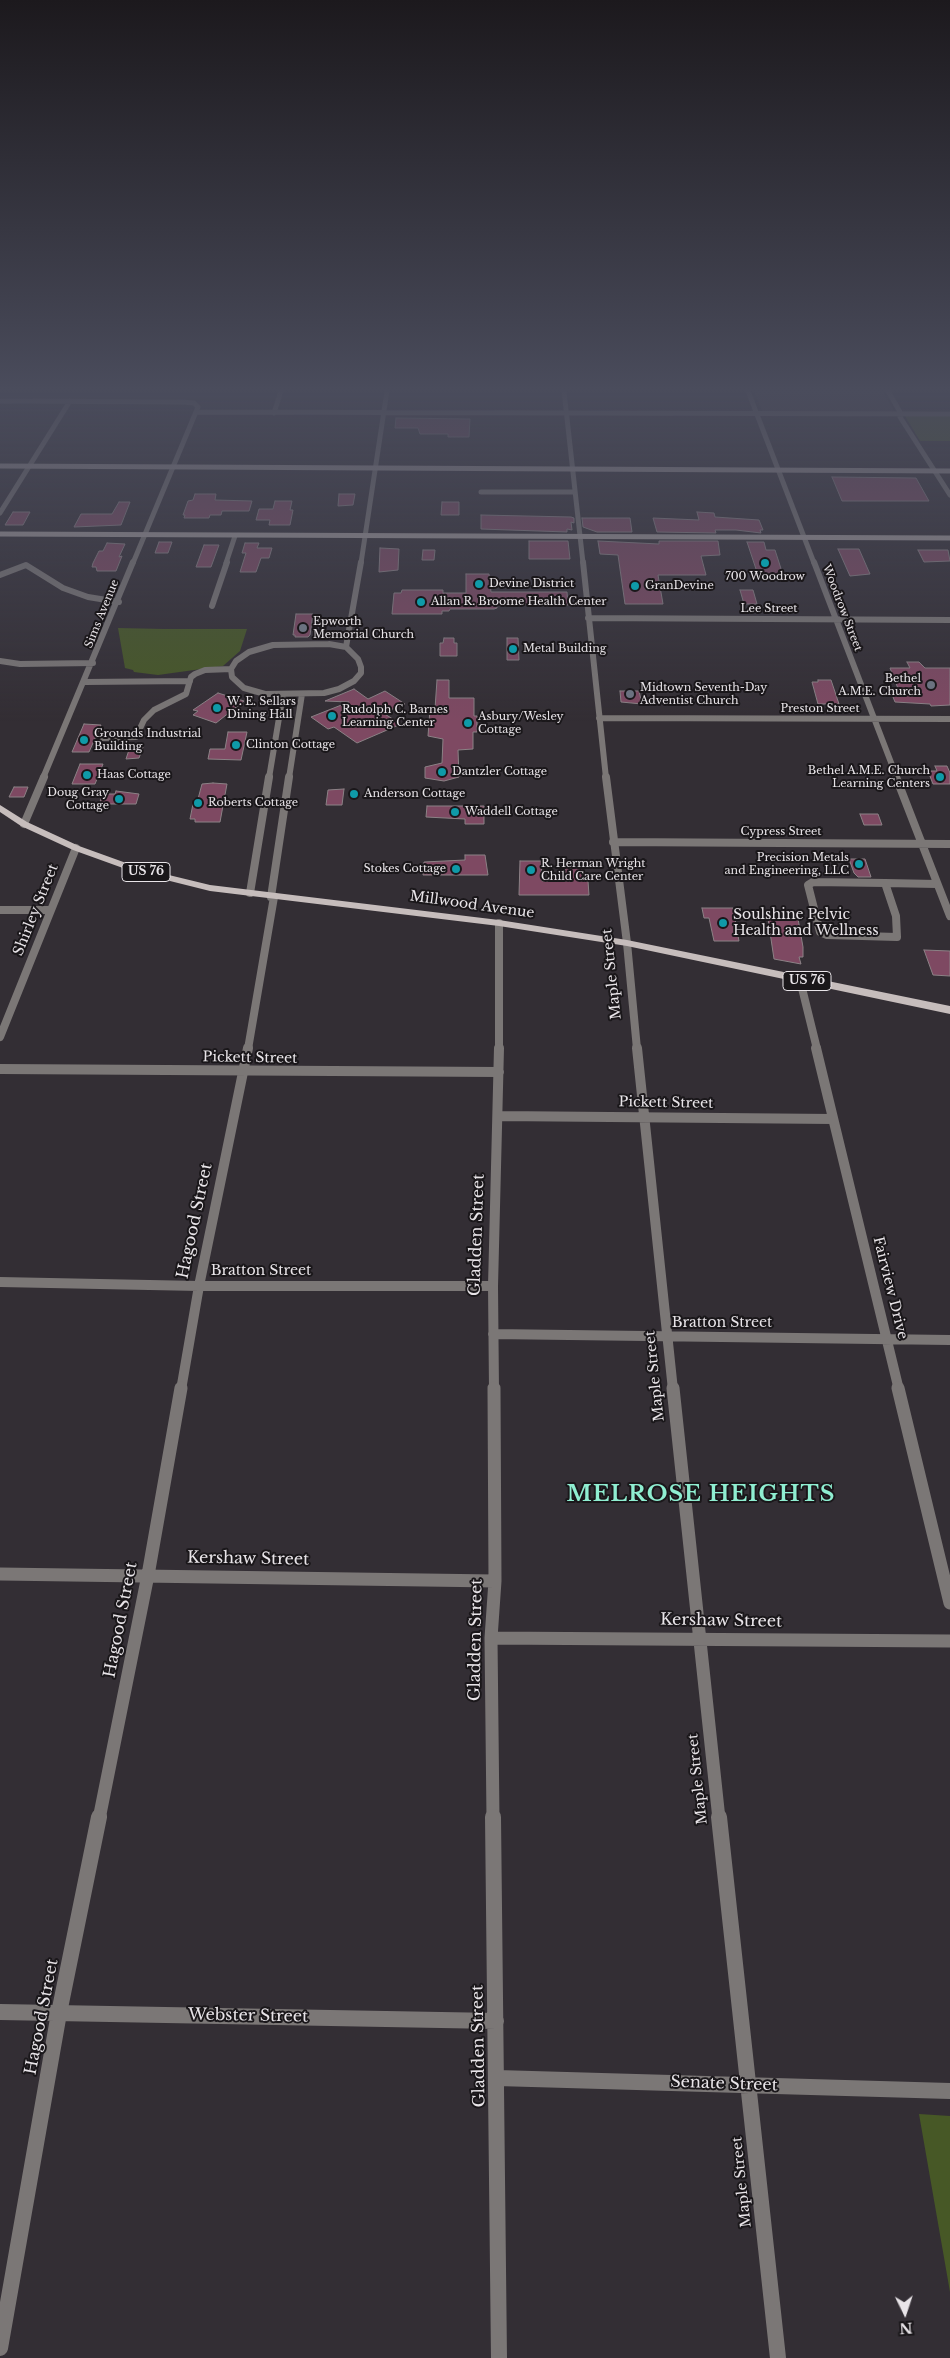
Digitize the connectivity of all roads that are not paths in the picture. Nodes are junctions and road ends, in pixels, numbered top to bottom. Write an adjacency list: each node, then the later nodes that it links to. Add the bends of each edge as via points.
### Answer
1 (7, 501): 6 (street)
2 (158, 501): 8 (street, Sims Avenue)
3 (370, 501): 10 (street)
4 (575, 501): 11 (street, Maple Street)
5 (789, 501): 12 (street, Woodrow Street)
6 (0, 513)
7 (0, 534): 8 (street)
8 (144, 535): 9 (street); 15 (street, Sims Avenue)
9 (235, 536): 10 (street); 16 (street)
10 (364, 536): 11 (street); 20 (street)
11 (579, 537): 12 (street); 17 (street, Maple Street)
12 (804, 538): 13 (street); 18 (street, Woodrow Street)
13 (950, 538)
14 (0, 575): 15 (street, via 26,566 63,588 94,599)
15 (119, 602): 22 (street, Sims Avenue)
16 (212, 606)
17 (588, 618): 18 (street, Lee Street); 30 (street, Maple Street)
18 (835, 619): 19 (street, Lee Street); 31 (street, Woodrow Street)
19 (950, 620)
20 (346, 647): 25 (street, via 329,644 273,645 249,652); 29 (street, via 358,659 361,668 354,681 339,689)
21 (0, 661): 23 (street)
22 (92, 663): 23 (street); 27 (street, Sims Avenue)
23 (20, 664): 24 (street)
24 (0, 666)
25 (231, 669): 26 (street, via 205,670 195,674); 28 (street, via 232,677 244,688 265,694)
26 (190, 681): 27 (street); 33 (street, via 186,694 154,710 144,720 136,737)
27 (85, 682): 35 (street, Sims Avenue)
28 (283, 694): 29 (street); 42 (street)
29 (302, 694): 44 (street, Hagood Street)
30 (599, 718): 31 (street, Preston Street); 36 (street, Maple Street)
31 (874, 719): 32 (street, Preston Street); 37 (street, Woodrow Street)
32 (950, 719)
33 (102, 738)
34 (0, 808): 35 (main road, Millwood Avenue / US 76)
35 (24, 824): 39 (main road, Millwood Avenue / US 76)
36 (613, 842): 37 (street, Cypress Street); 49 (street, Maple Street)
37 (922, 844): 38 (street, Cypress Street); 41 (street, Woodrow Street)
38 (950, 844)
39 (76, 848): 42 (main road, Millwood Avenue / US 76, via 137,870); 46 (street, Shirley Street)
40 (885, 883): 40 (street, via 813,882 808,885 820,932 897,937 896,916); 41 (street)
41 (938, 884): 43 (street, Woodrow Street)
42 (250, 894): 44 (main road, Millwood Avenue / US 76)
43 (946, 895): 47 (street, Woodrow Street)
44 (272, 897): 48 (main road, Millwood Avenue / US 76); 54 (street, Hagood Street)
45 (0, 910): 46 (street)
46 (50, 910): 52 (street, Shirley Street)
47 (950, 916)
48 (499, 923): 49 (main road, Millwood Avenue / US 76); 55 (street, Gladden Street)
49 (627, 943): 50 (main road, Millwood Avenue / US 76); 57 (street, Maple Street)
50 (800, 980): 51 (main road, Millwood Avenue / US 76); 58 (street, Fairview Drive)
51 (950, 1010)
52 (0, 1037)
53 (0, 1069): 54 (street, Pickett Street)
54 (244, 1072): 55 (street, Pickett Street); 60 (street, Hagood Street)
55 (499, 1072): 56 (street, Gladden Street)
56 (499, 1116): 57 (street, Pickett Street); 61 (street, Gladden Street)
57 (642, 1117): 58 (street, Pickett Street); 63 (street, Maple Street)
58 (833, 1119): 64 (street, Fairview Drive)
59 (0, 1282): 60 (street, Bratton Street)
60 (199, 1286): 61 (street, Bratton Street); 67 (street, Hagood Street)
61 (493, 1286): 62 (street, Gladden Street)
62 (493, 1334): 63 (street, Bratton Street); 68 (street, Gladden Street)
63 (667, 1338): 64 (street, Bratton Street); 71 (street, Maple Street)
64 (887, 1339): 65 (street, Bratton Street); 69 (street, Fairview Drive)
65 (950, 1340)
66 (0, 1574): 67 (street, Kershaw Street)
67 (148, 1575): 68 (street, Kershaw Street); 74 (street, Hagood Street)
68 (495, 1581): 70 (street, Gladden Street)
69 (950, 1603)
70 (491, 1638): 71 (street, Kershaw Street); 75 (street, Gladden Street)
71 (700, 1639): 72 (street, Kershaw Street); 77 (street, Maple Street)
72 (950, 1641)
73 (0, 2012): 74 (street, Webster Street)
74 (59, 2013): 75 (street, Webster Street); 79 (street, Hagood Street)
75 (496, 2021): 76 (street, Gladden Street)
76 (497, 2078): 77 (street, Senate Street); 80 (street, Gladden Street)
77 (748, 2085): 78 (street, Senate Street); 81 (street, Maple Street)
78 (950, 2091)
79 (0, 2348)
80 (499, 2358)
81 (778, 2358)

